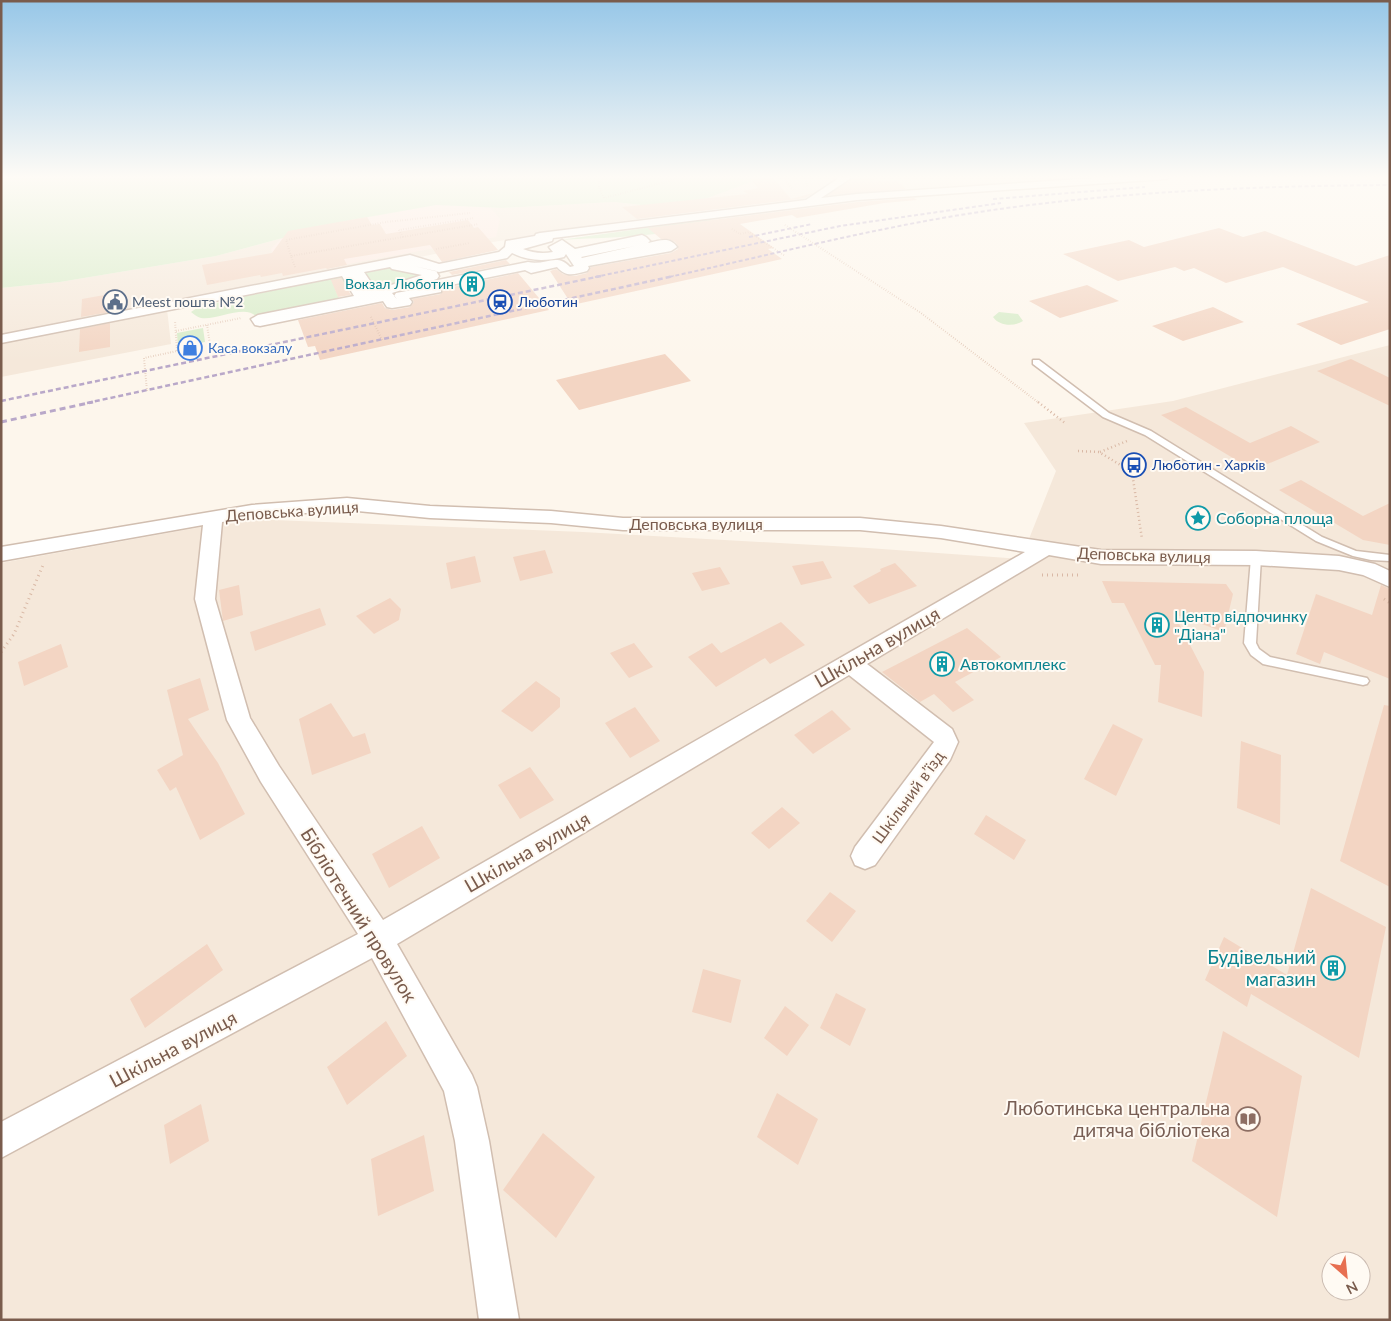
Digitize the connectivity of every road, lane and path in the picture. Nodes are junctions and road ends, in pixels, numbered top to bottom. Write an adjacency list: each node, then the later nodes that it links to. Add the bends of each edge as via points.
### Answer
1 (297, 238): 8 (path, via 286,240)
2 (399, 238): 8 (path)
3 (528, 238): 6 (street)
4 (757, 238): 9 (path)
5 (805, 238): 21 (path, bridge, via 922,313)
6 (499, 242)
7 (438, 254): 10 (street)
8 (291, 256): 10 (path)
9 (785, 256)
10 (300, 280): 11 (street)
11 (173, 305): 15 (path); 16 (street)
12 (372, 317): 17 (path)
13 (259, 320): 13 (street, via 387,296 392,304 405,302 401,296 436,289 433,285 528,266 531,269 560,264 567,271 583,268 579,264 672,247 668,243 579,262 572,255 644,241 572,254 562,244 555,247 560,254 543,258 514,249 547,238 510,244 511,248 503,256 440,268 416,262 396,266 433,276 379,293 372,294 359,273 348,275 362,298); 14 (path, via 248,317)
14 (207, 325): 15 (path); 18 (path)
15 (176, 330): 20 (path, via 177,351 144,358)
16 (1, 339)
17 (382, 340)
18 (210, 345)
19 (1036, 362): 22 (lane, via 1106,415)
20 (147, 391)
21 (1066, 423)
22 (1148, 433): 24 (path); 31 (lane, via 1319,539 1365,557)
23 (1078, 451): 24 (path)
24 (1099, 452): 29 (path, via 1132,472)
25 (213, 518): 26 (street, Деповська вулиця); 27 (street, Деповська вулиця, via 252,511 347,504 623,524 860,524 941,532); 37 (street, Бібліотечний провулок, via 205,599 239,720 270,774)
26 (52, 545): 28 (street, Деповська вулиця); 33 (path, via 14,634)
27 (1045, 549): 29 (street, Деповська вулиця, via 1101,557); 34 (street, Шкільна вулиця)
28 (1, 554)
29 (1145, 557): 30 (street, Деповська вулиця)
30 (1256, 558): 32 (street, Деповська вулиця, via 1356,566); 35 (lane, via 1250,643 1255,652 1267,661)
31 (1390, 558)
32 (1390, 580)
33 (1, 652)
34 (850, 663): 36 (street, Шкільний в’їзд, via 943,736 946,742); 37 (street, Шкільна вулиця)
35 (1363, 681)
36 (864, 856)
37 (378, 939): 38 (street, Шкільна вулиця); 39 (street, Бібліотечний провулок, via 460,1086 472,1141)
38 (1, 1141)
39 (499, 1320)

